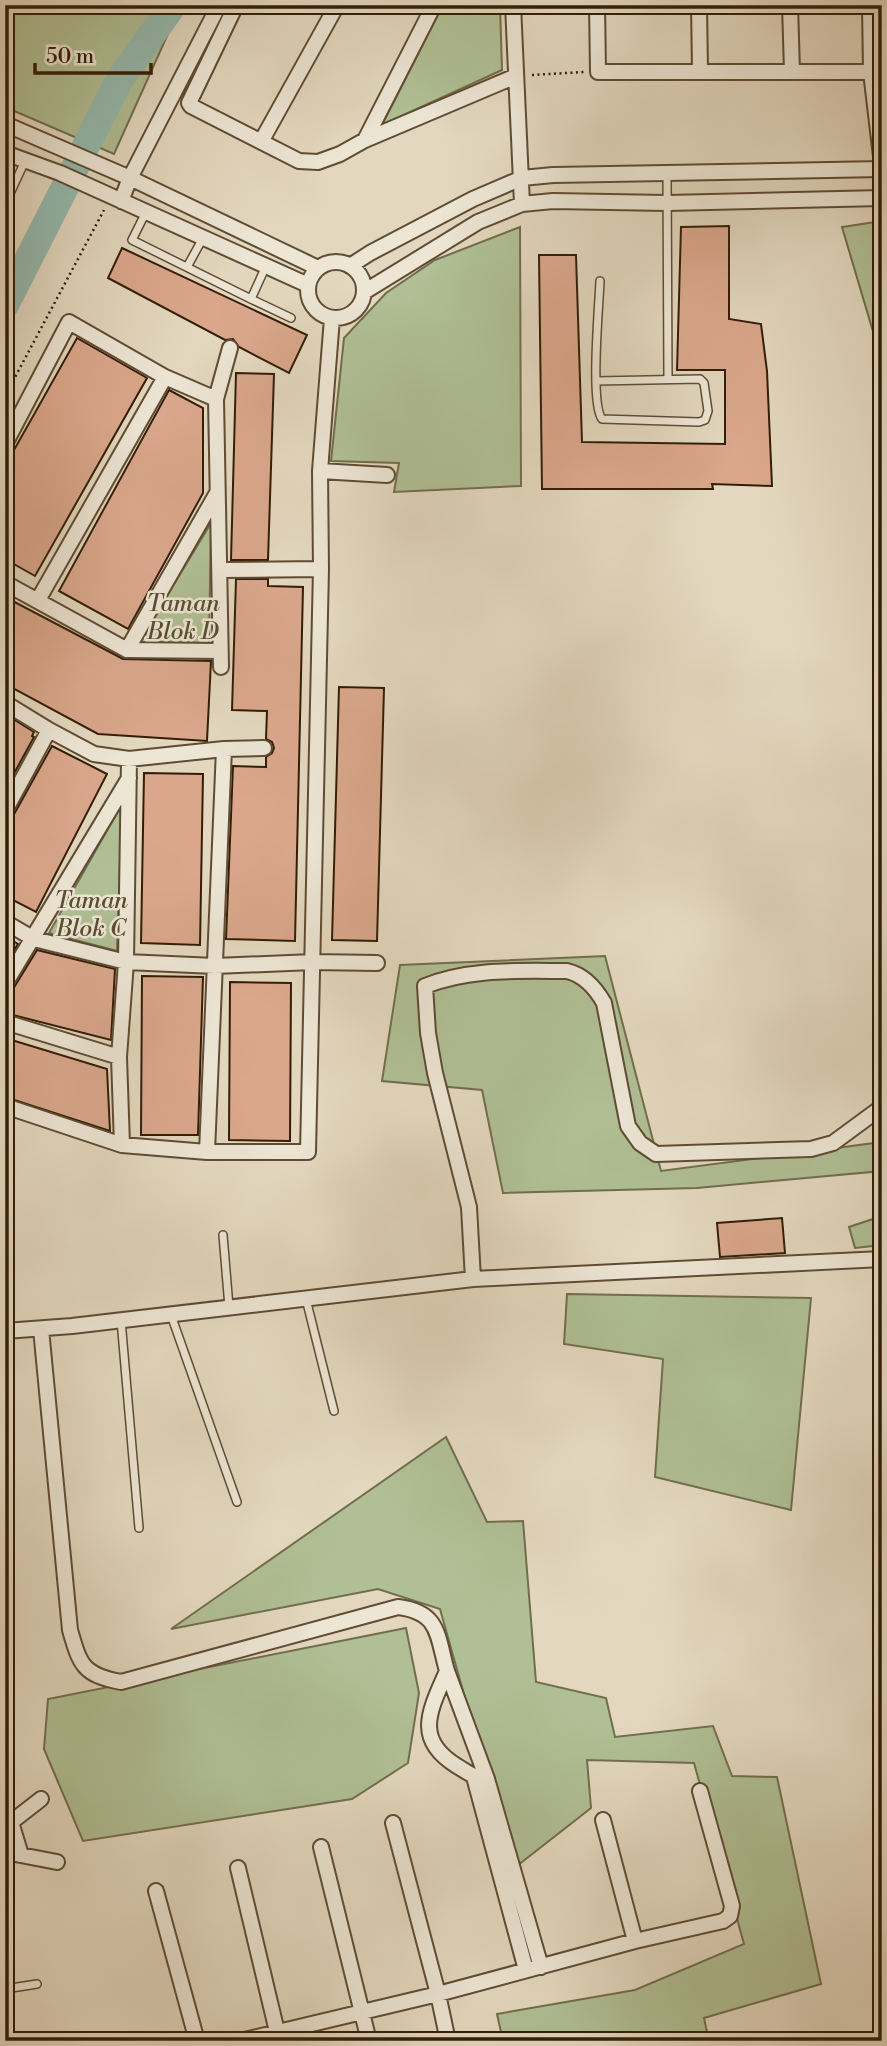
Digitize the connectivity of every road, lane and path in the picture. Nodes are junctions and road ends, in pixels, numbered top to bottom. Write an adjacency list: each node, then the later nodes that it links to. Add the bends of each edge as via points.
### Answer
1 (219, 5): 22 (street)
2 (236, 5): 16 (street, via 189,103)
3 (337, 5): 16 (street)
4 (434, 5): 17 (street)
5 (513, 5): 14 (street)
6 (597, 5): 12 (street)
7 (699, 5): 10 (street)
8 (790, 5): 11 (street)
9 (870, 5): 13 (street)
10 (701, 71): 11 (street); 12 (street)
11 (792, 71): 13 (street)
12 (598, 72): 14 (path)
13 (877, 72): 20 (street)
14 (516, 76): 17 (street); 23 (street)
15 (5, 124): 22 (street)
16 (262, 140): 17 (street, via 299,161 318,162)
17 (365, 140)
18 (5, 153): 19 (street)
19 (25, 160): 25 (street); 26 (lane)
20 (882, 167): 21 (street)
21 (667, 173): 23 (street); 27 (lane)
22 (125, 176): 25 (street); 34 (street)
23 (522, 178): 28 (street); 32 (street, via 473,199)
24 (882, 198): 27 (street)
25 (116, 199): 29 (street); 45 (path)
26 (5, 200)
27 (667, 203): 28 (street); 43 (lane)
28 (522, 204): 37 (street, via 478,222)
29 (146, 212): 30 (street); 33 (lane, via 132,240)
30 (203, 238): 31 (street); 33 (lane)
31 (266, 266): 36 (street); 38 (lane)
32 (351, 266): 34 (street, via 334,262); 37 (street, via 358,272)
33 (187, 267): 38 (lane)
34 (318, 268): 36 (street)
35 (600, 281): 44 (lane)
36 (308, 285): 40 (street, via 313,307)
37 (364, 292): 40 (street, via 351,314)
38 (251, 299): 39 (lane)
39 (291, 318)
40 (332, 318): 48 (street)
41 (230, 348): 46 (street)
42 (165, 377): 46 (street); 47 (street, via 69,323); 54 (street)
43 (668, 379): 44 (lane); 44 (lane, via 700,379 704,383 705,420 602,419 596,405)
44 (596, 381)
45 (5, 396)
46 (216, 399): 50 (street)
47 (5, 444)
48 (320, 471): 49 (street); 51 (street)
49 (387, 475)
50 (219, 491): 52 (street); 55 (street)
51 (321, 569): 52 (street); 68 (street)
52 (220, 570): 56 (street)
53 (5, 583): 54 (street)
54 (37, 600): 55 (street)
55 (127, 650): 56 (street)
56 (220, 651): 57 (street)
57 (221, 667)
58 (5, 703): 59 (street)
59 (49, 730): 62 (street, via 94,754); 64 (street)
60 (264, 748): 61 (street)
61 (224, 749): 62 (street); 70 (street)
62 (129, 759): 63 (street)
63 (131, 775): 66 (street); 67 (street)
64 (5, 811)
65 (5, 922): 66 (street)
66 (34, 939): 67 (street); 71 (street)
67 (127, 962): 70 (street); 73 (street)
68 (313, 962): 69 (street); 70 (street); 77 (street, via 308,1152)
69 (377, 963)
70 (215, 966): 77 (street)
71 (5, 984)
72 (5, 1022): 73 (street)
73 (119, 1057): 76 (street)
74 (5, 1107): 76 (street)
75 (882, 1107): 80 (street, via 833,1143 811,1149 656,1154 640,1143 628,1126 604,1003 578,974 478,973 425,986 435,1073 470,1207)
76 (122, 1145): 77 (street)
77 (207, 1152)
78 (223, 1235): 82 (lane)
79 (882, 1259): 80 (street)
80 (473, 1279): 81 (street)
81 (306, 1298): 82 (street); 88 (lane)
82 (229, 1307): 84 (street)
83 (5, 1313): 87 (lane)
84 (171, 1314): 85 (street); 89 (lane)
85 (121, 1320): 86 (street); 90 (lane)
86 (41, 1329): 87 (street); 91 (street, via 70,1630 83,1665 93,1675 121,1682 398,1607 417,1609 431,1622)
87 (7, 1331)
88 (334, 1411)
89 (237, 1502)
90 (139, 1528)
91 (447, 1671): 92 (street); 92 (street, via 428,1721 428,1735 438,1751)
92 (480, 1778): 105 (street); 106 (street)
93 (699, 1791): 104 (street, via 730,1900 730,1916)
94 (41, 1799): 97 (street)
95 (603, 1820): 104 (street)
96 (393, 1823): 109 (street)
97 (8, 1825): 100 (street)
98 (321, 1847): 110 (street)
99 (5, 1853): 100 (street)
100 (21, 1855): 101 (street)
101 (57, 1862)
102 (238, 1868): 111 (street)
103 (156, 1891): 112 (street)
104 (635, 1941): 105 (street)
105 (541, 1967): 106 (street)
106 (526, 1970): 109 (street)
107 (37, 1984): 108 (lane)
108 (5, 1989)
109 (438, 1994): 110 (street); 115 (street)
110 (362, 2011): 111 (street); 114 (street)
111 (278, 2036): 113 (street)
112 (197, 2041)
113 (240, 2041)
114 (369, 2041)
115 (448, 2041)

